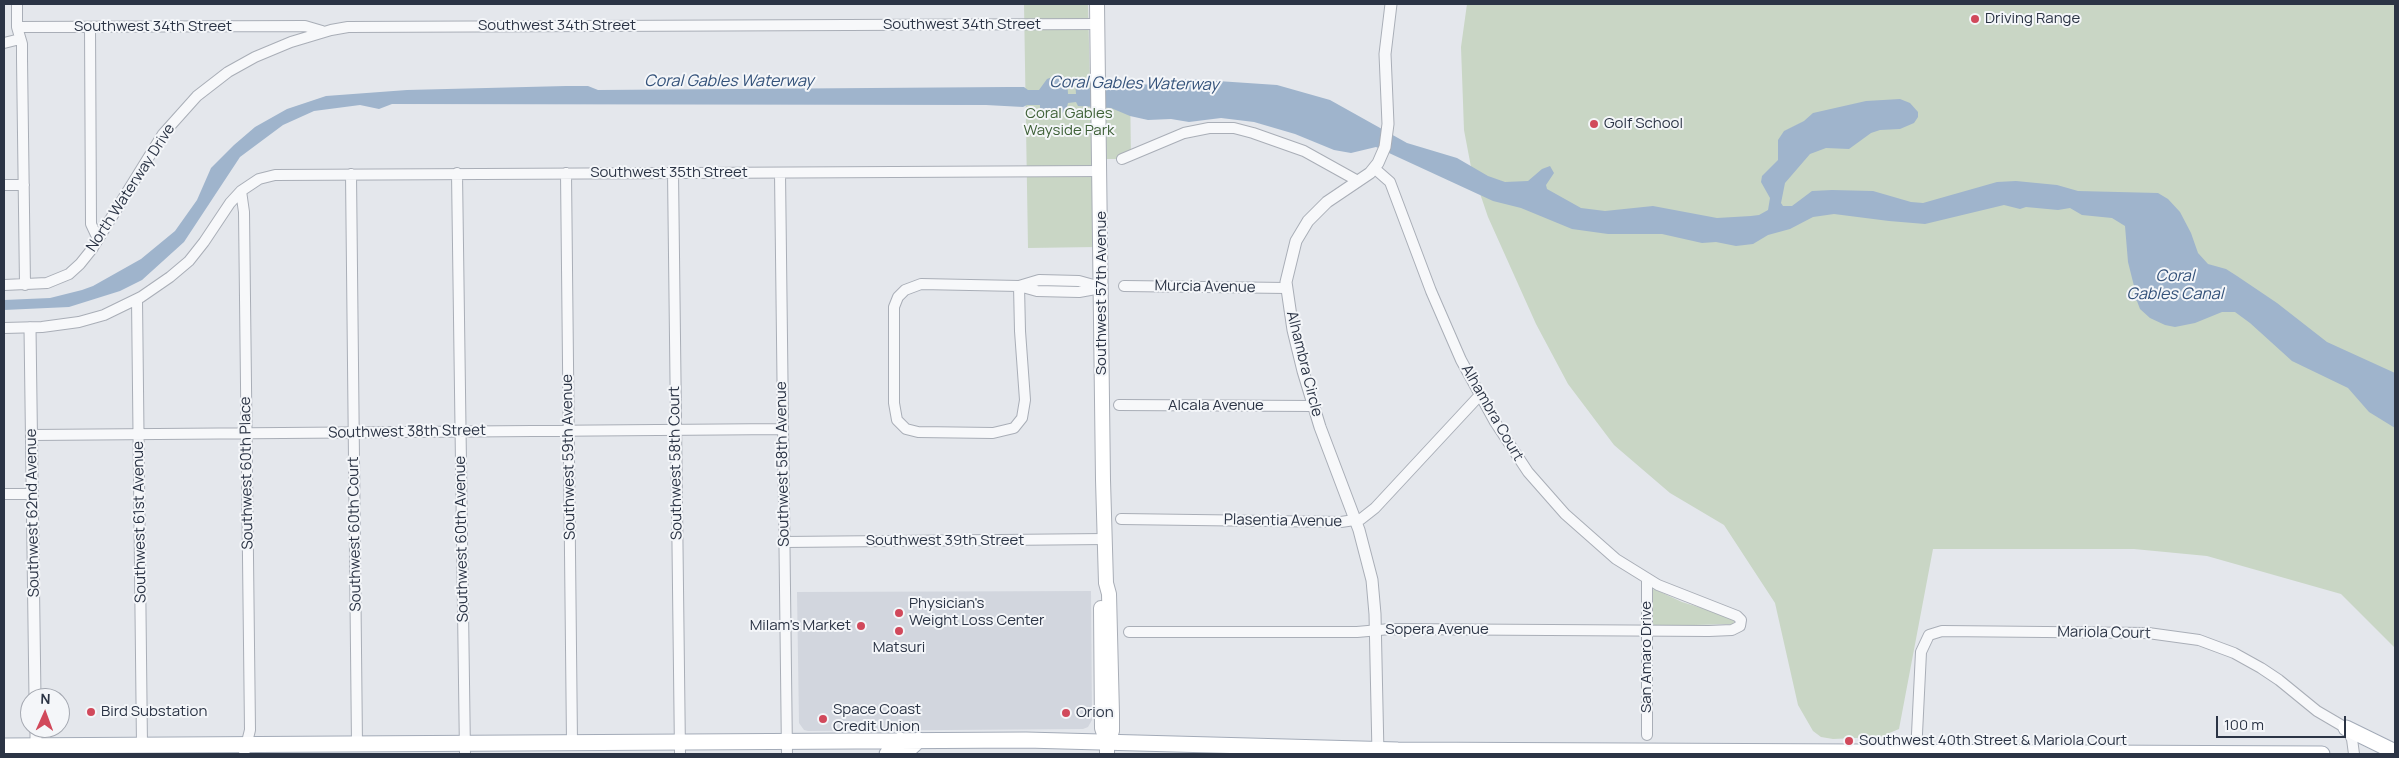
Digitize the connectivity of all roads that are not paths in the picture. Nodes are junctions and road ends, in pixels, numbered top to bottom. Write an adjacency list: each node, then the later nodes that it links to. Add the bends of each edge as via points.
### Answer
1 (17, 4): 5 (street)
2 (1097, 4): 4 (main road, Southwest 57th Avenue)
3 (1391, 4): 11 (street, Alhambra Circle, via 1385,54 1388,130)
4 (1097, 24): 7 (street, Southwest 34th Street, via 357,27); 12 (main road, Southwest 57th Avenue)
5 (18, 27): 6 (street, Southwest 34th Street); 8 (street)
6 (90, 27): 7 (street, Southwest 34th Street, via 305,26); 22 (street, via 91,224)
7 (323, 32): 22 (street, North Waterway Drive, via 246,62 197,96 153,148)
8 (20, 39): 9 (street); 20 (street)
9 (4, 43)
10 (1122, 159): 18 (street, via 1184,133 1234,128 1304,151)
11 (1374, 168): 18 (street, Alhambra Circle); 32 (street, Alhambra Court, via 1390,182 1445,326)
12 (1101, 171): 15 (street, Southwest 35th Street); 27 (main road, Southwest 57th Avenue)
13 (673, 172): 14 (street, Southwest 35th Street); 15 (street, Southwest 35th Street); 36 (street, Southwest 58th Court)
14 (566, 173): 17 (street, Southwest 35th Street); 37 (street, Southwest 59th Avenue)
15 (780, 173): 35 (street, Southwest 58th Avenue)
16 (351, 174): 17 (street, Southwest 35th Street); 21 (street, Southwest 35th Street, via 275,175 260,179); 39 (street, Southwest 60th Court)
17 (457, 174): 38 (street, Southwest 60th Avenue)
18 (1358, 181): 28 (street, Alhambra Circle, via 1322,206 1303,228 1287,273)
19 (4, 185): 20 (street)
20 (24, 185): 24 (street)
21 (241, 191): 29 (street, via 193,256 170,277); 42 (street, Southwest 60th Place, via 244,203)
22 (98, 239): 24 (street, North Waterway Drive, via 69,274 54,281)
23 (4, 285): 24 (street)
24 (25, 285)
25 (1019, 286): 25 (street, via 921,284 901,293 893,313 894,407 902,426 918,432 981,434 1017,426 1025,400); 27 (street, via 1039,280 1079,281)
26 (1124, 286): 28 (street, Murcia Avenue)
27 (1102, 288): 47 (main road, Southwest 57th Avenue)
28 (1287, 288): 34 (street, Alhambra Circle, via 1297,351)
29 (137, 299): 31 (street, via 88,320); 41 (street, Southwest 61st Avenue)
30 (4, 328): 31 (street)
31 (30, 328): 40 (street, Southwest 62nd Avenue)
32 (1480, 395): 46 (street, Plasentia Avenue, via 1375,508 1366,517); 49 (street, Alhambra Court, via 1515,456 1548,496 1600,546)
33 (1119, 405): 34 (street, Alcala Avenue)
34 (1313, 406): 46 (street, Alhambra Circle)
35 (783, 429): 36 (street, Southwest 38th Street); 48 (street, Southwest 58th Avenue)
36 (676, 430): 37 (street, Southwest 38th Street); 61 (street, Southwest 58th Court)
37 (568, 431): 38 (street, Southwest 38th Street); 57 (street, Southwest 59th Avenue)
38 (461, 432): 39 (street, Southwest 38th Street); 65 (street, Southwest 60th Avenue)
39 (354, 433): 42 (street, Southwest 38th Street); 64 (street, Southwest 60th Court)
40 (32, 434): 41 (street, Southwest 38th Street); 44 (street, Southwest 62nd Avenue)
41 (139, 434): 42 (street, Southwest 38th Street); 59 (street, Southwest 61st Avenue)
42 (247, 434): 67 (street, Southwest 60th Place, via 250,718)
43 (4, 494): 44 (street)
44 (32, 494): 54 (street, Southwest 62nd Avenue)
45 (1121, 519): 46 (street, Plasentia Avenue)
46 (1355, 520): 51 (street, Alhambra Circle, via 1372,580)
47 (1106, 540): 48 (street, Southwest 39th Street); 63 (main road, Southwest 57th Avenue, via 1106,583 1101,594 1112,731)
48 (784, 542): 62 (street, Southwest 58th Avenue)
49 (1647, 579): 50 (street, Alhambra Court, via 1734,614); 52 (street, San Amaro Drive)
50 (1742, 622): 52 (street, Sopera Avenue, via 1739,627 1727,630)
51 (1376, 630): 52 (street, Sopera Avenue); 53 (street, Sopera Avenue); 68 (street, Alhambra Circle)
52 (1647, 631): 56 (street, San Amaro Drive)
53 (1129, 632)
54 (35, 688)
55 (2346, 728): 70 (main road); 74 (street, Mariola Court, via 2317,711 2261,668 2229,651 2190,638 2148,633 1942,631 1929,635 1921,652); 76 (street)
56 (1648, 735)
57 (572, 742): 61 (main road); 65 (main road); 72 (main road)
58 (4, 746): 66 (main road)
59 (142, 746): 66 (main road); 67 (main road)
60 (902, 747): 62 (main road); 63 (main road, via 919,740 1026,740); 73 (main road)
61 (680, 748): 62 (main road)
62 (787, 748)
63 (1107, 748): 68 (main road)
64 (362, 749): 65 (main road, via 396,744); 67 (main road); 71 (main road)
65 (465, 749)
66 (36, 750)
67 (246, 750)
68 (1378, 752): 69 (main road)
69 (1648, 752): 74 (main road)
70 (2395, 752)
71 (343, 754)
72 (561, 754)
73 (887, 754)
74 (1916, 754): 75 (main road)
75 (2322, 754)
76 (2354, 754)

